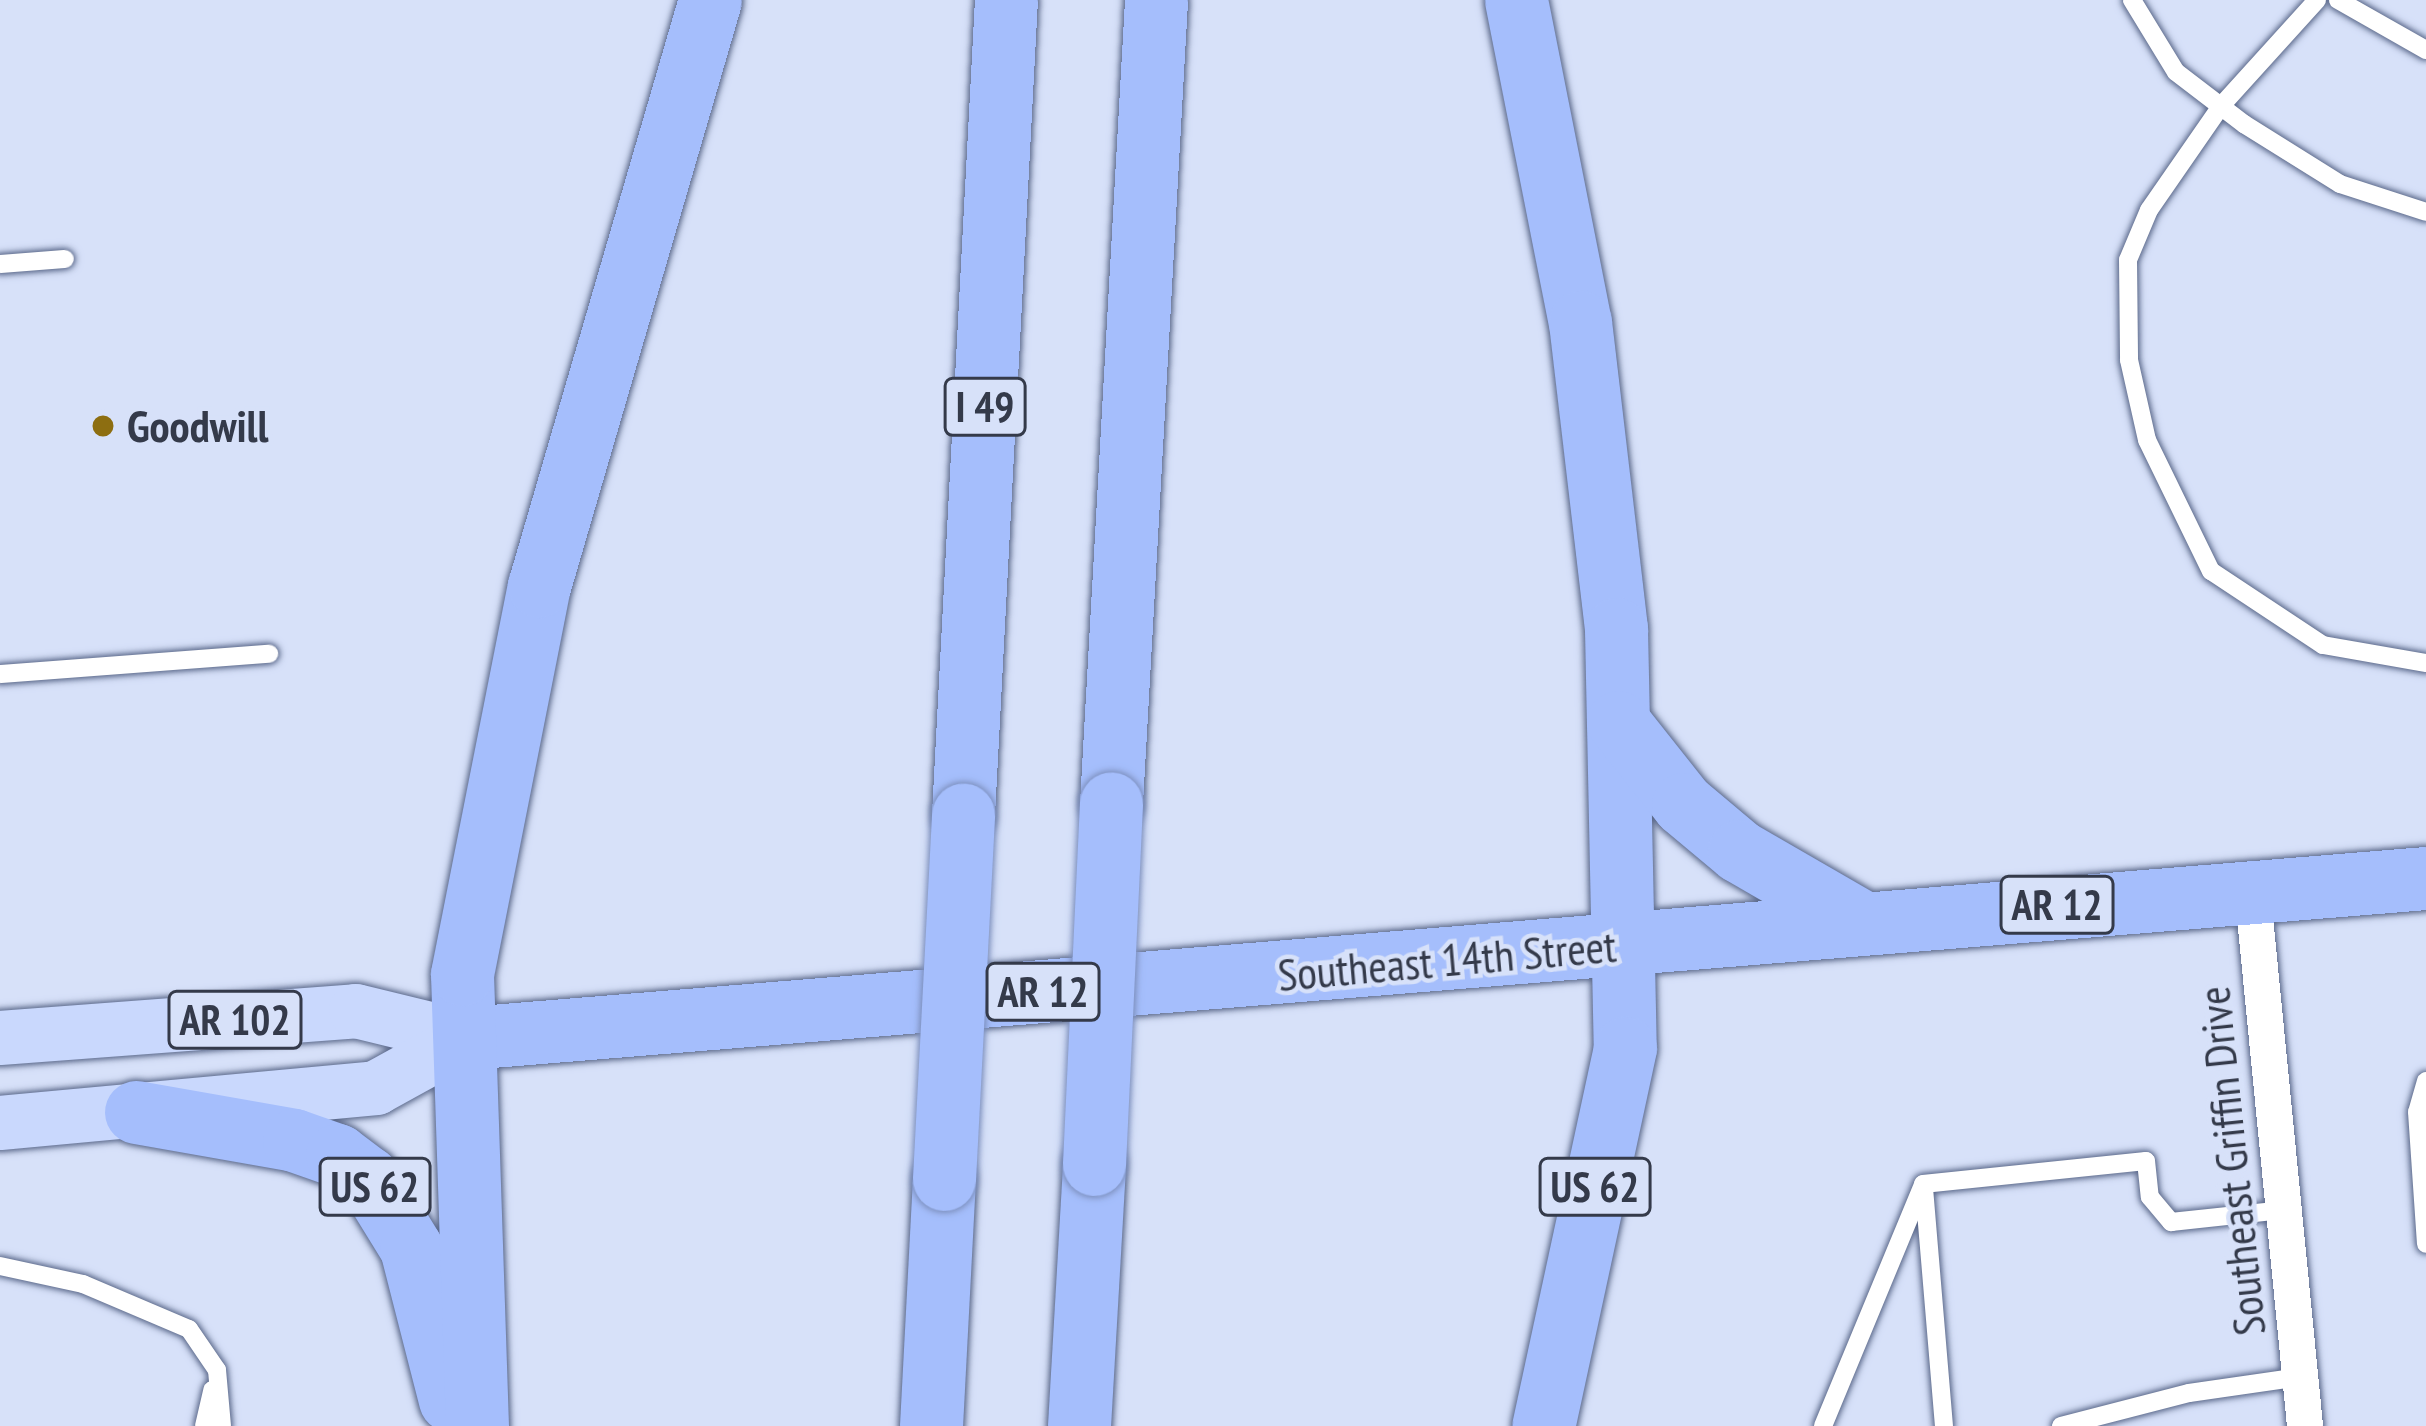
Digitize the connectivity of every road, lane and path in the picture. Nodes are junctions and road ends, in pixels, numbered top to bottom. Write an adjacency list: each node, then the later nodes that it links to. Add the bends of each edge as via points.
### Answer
1 (710, 0): 22 (highway, via 538,586 462,974)
2 (1006, 0): 36 (highway, I 49, bridge)
3 (1156, 0): 37 (highway, bridge)
4 (1516, 0): 16 (highway, via 1580,322 1616,629)
5 (2132, 0): 9 (lane, via 2176,72)
6 (2317, 0): 9 (lane)
7 (2338, 0): 8 (lane)
8 (2426, 50)
9 (2221, 106): 10 (lane, via 2340,184); 14 (lane, via 2149,210 2128,260 2129,360 2146,440 2211,571 2252,605 2323,645)
10 (2426, 212)
11 (64, 259): 12 (lane)
12 (0, 264)
13 (269, 654): 15 (lane)
14 (2426, 663)
15 (0, 674)
16 (1618, 722): 19 (highway, via 1683,804 1739,851); 20 (highway)
17 (2426, 878): 18 (highway, Southeast 14th Street / AR 12)
18 (2252, 887): 19 (highway, Southeast 14th Street / AR 12); 27 (street, Southeast Griffin Drive)
19 (1862, 922): 20 (highway, Southeast 14th Street / AR 12)
20 (1619, 946): 22 (highway, Southeast 14th Street / AR 12); 38 (highway, US 62, via 1625,1048)
21 (0, 1038): 22 (main road, Southeast 14th Street / AR 102, via 356,1011)
22 (466, 1038): 24 (main road, Southeast 14th Street / AR 102, via 376,1088); 35 (highway, US 62)
23 (2426, 1081): 28 (lane, via 2417,1112)
24 (136, 1112): 25 (main road, Southeast 14th Street / AR 102); 34 (highway, US 62, via 294,1141 337,1155 368,1178 410,1248)
25 (0, 1123)
26 (1923, 1184): 27 (lane, via 2146,1161 2150,1197 2171,1222); 39 (lane); 40 (lane)
27 (2284, 1210): 31 (street, Southeast Griffin Drive)
28 (2426, 1244)
29 (0, 1266): 30 (lane, via 82,1284 189,1329)
30 (217, 1370): 32 (lane); 33 (lane)
31 (2300, 1377): 41 (lane, via 2188,1393); 42 (street, Southeast Griffin Drive)
32 (204, 1426)
33 (222, 1426)
34 (458, 1426)
35 (477, 1426)
36 (931, 1426)
37 (1079, 1426)
38 (1543, 1426)
39 (1823, 1426)
40 (1944, 1426)
41 (2061, 1426)
42 (2305, 1426)

